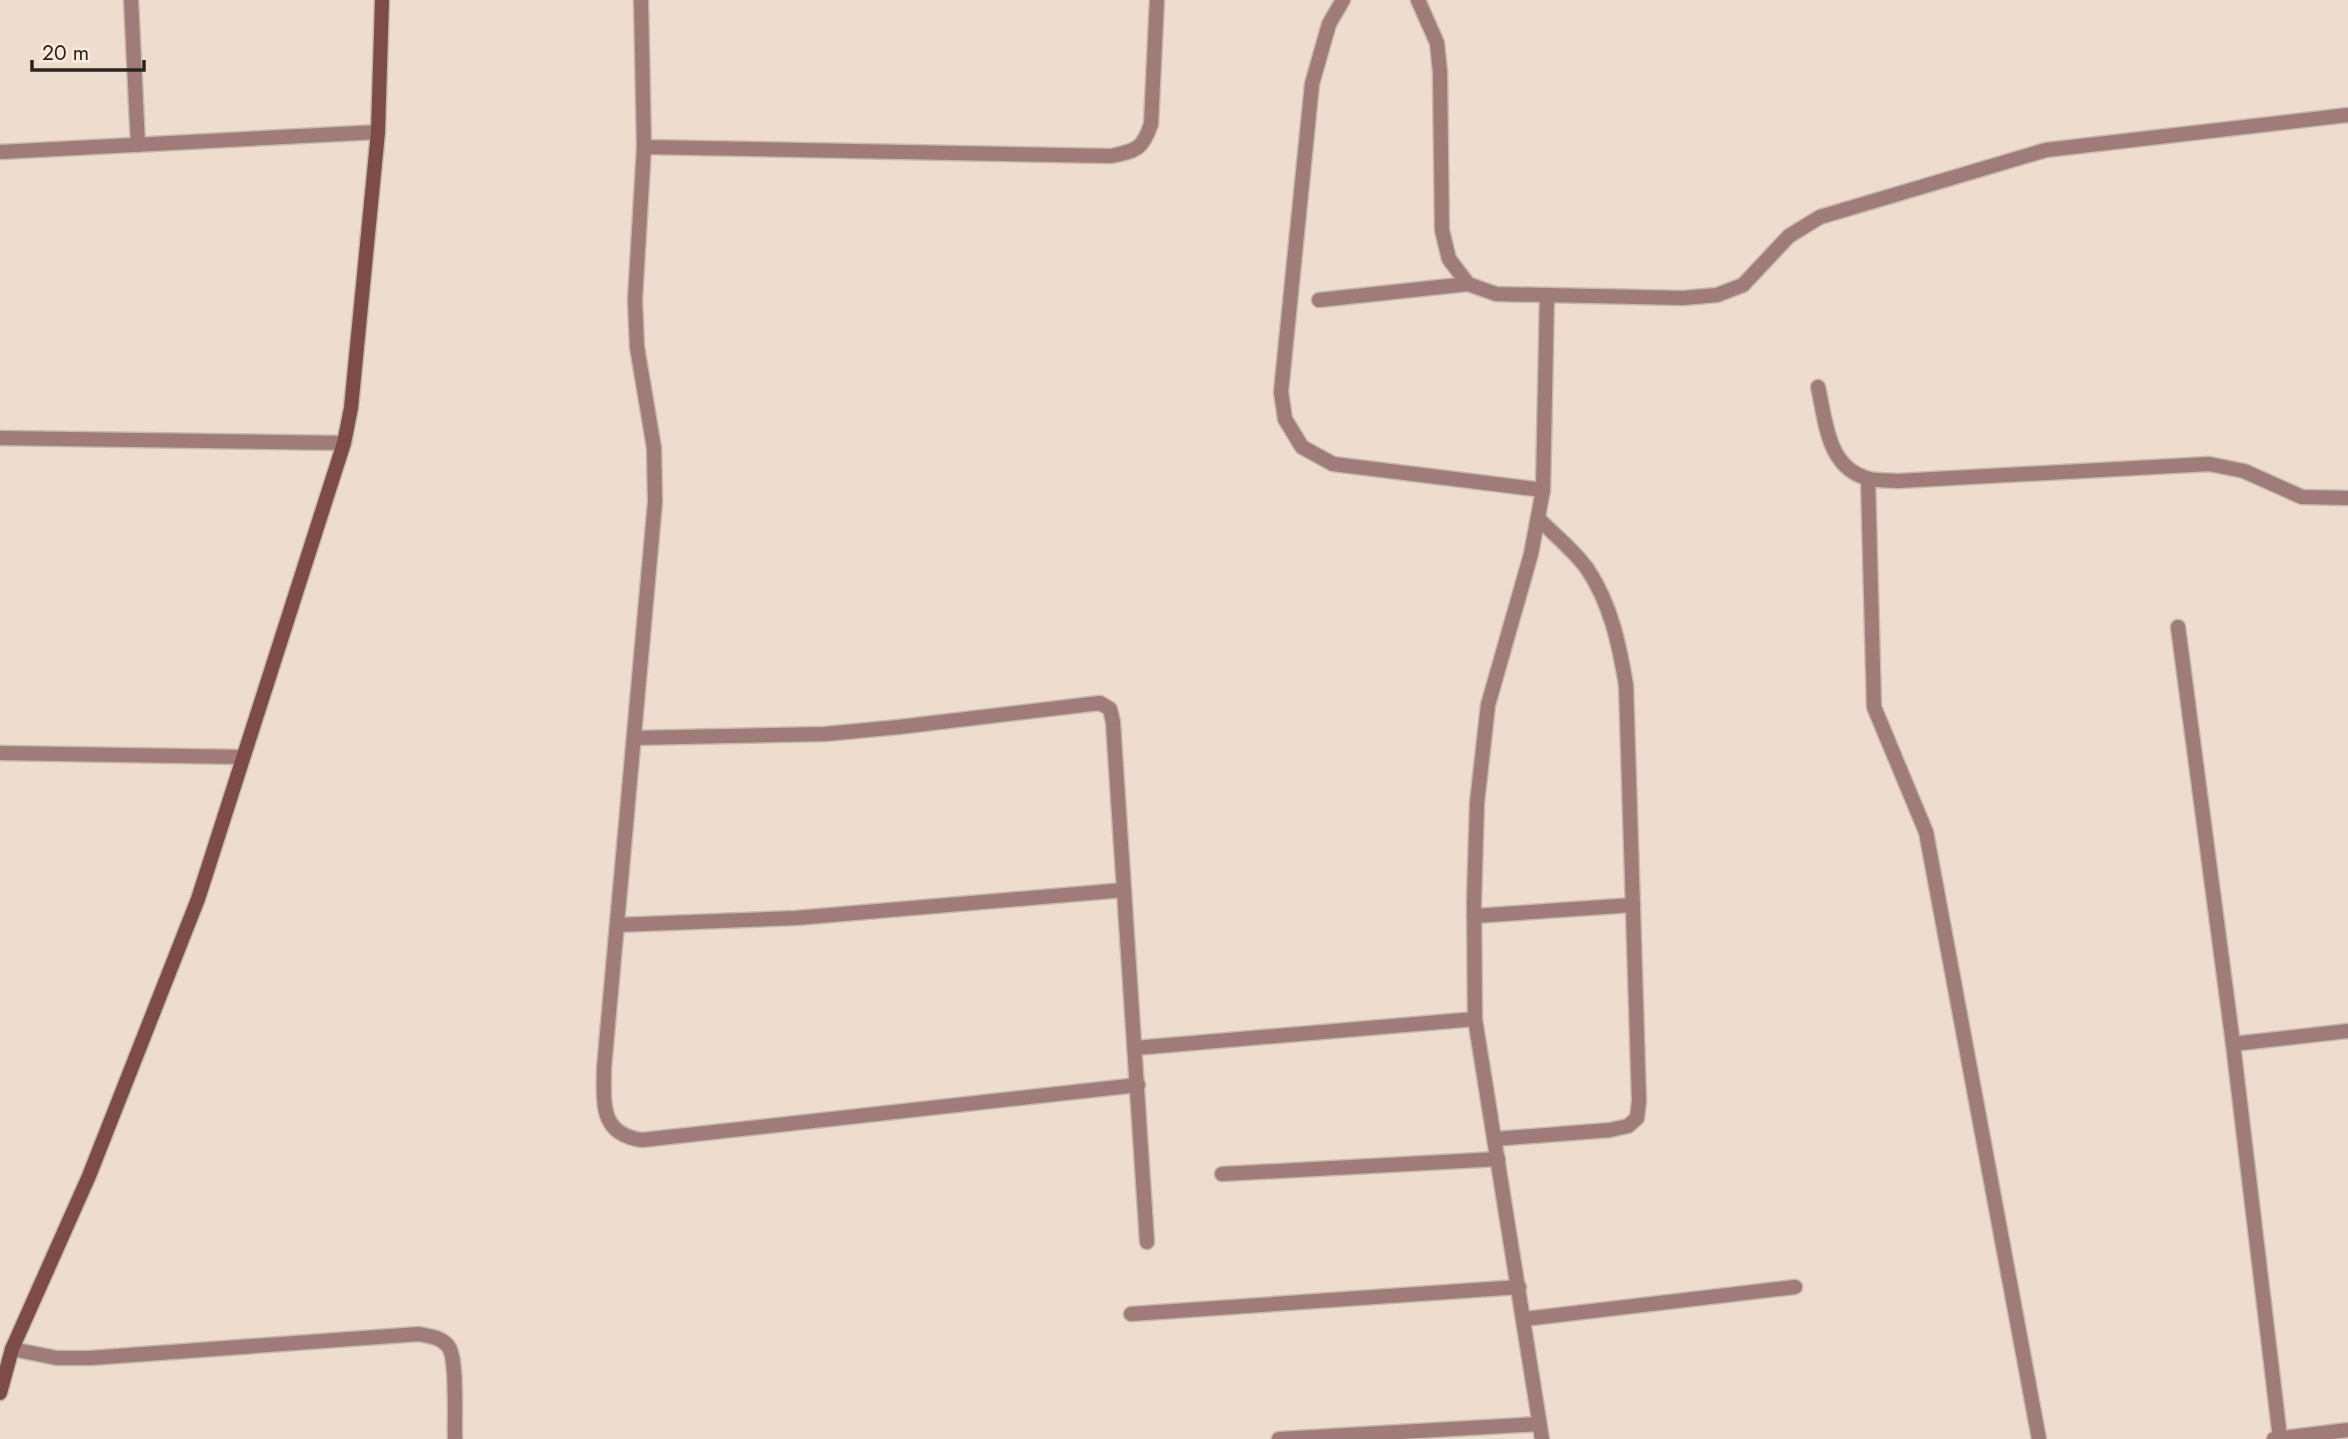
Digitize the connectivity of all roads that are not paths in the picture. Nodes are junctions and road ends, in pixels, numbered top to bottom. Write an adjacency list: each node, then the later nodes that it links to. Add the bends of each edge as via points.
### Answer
1 (131, 0): 9 (street)
2 (382, 0): 8 (street)
3 (641, 0): 10 (street)
4 (1157, 0): 10 (street, via 1151,124 1146,141 1132,152 1111,156)
5 (1343, 0): 19 (street, via 1329,24 1312,84 1281,392 1286,419 1302,447 1333,464)
6 (1419, 0): 12 (street, via 1437,43 1440,72 1442,230 1449,259)
7 (2348, 115): 13 (street, via 2046,150 1820,217 1790,236 1742,285 1717,295)
8 (378, 132): 9 (street); 17 (street)
9 (138, 145): 11 (street)
10 (644, 147): 23 (street, via 635,300 637,347 654,448 655,502)
11 (0, 152)
12 (1468, 284): 13 (street, via 1496,294); 14 (street)
13 (1547, 295): 19 (street)
14 (1319, 300)
15 (1818, 387): 18 (street, via 1831,448 1844,466)
16 (0, 438): 17 (street)
17 (344, 443): 25 (street)
18 (1868, 479): 20 (street, via 2209,464 2244,471 2302,497); 50 (street, via 1874,707 1926,832)
19 (1543, 490): 21 (street)
20 (2348, 498)
21 (1538, 518): 27 (street, via 1587,568 1617,632 1626,685); 28 (street, via 1488,705 1477,803)
22 (2178, 627): 32 (street)
23 (634, 738): 26 (street, via 825,734 1100,703 1110,709 1114,722); 29 (street)
24 (0, 753): 25 (street)
25 (243, 757): 43 (street, via 198,899 89,1176)
26 (1124, 890): 29 (street, via 796,918); 33 (street)
27 (1633, 905): 28 (street); 35 (street, via 1637,1118 1611,1130)
28 (1474, 916): 30 (street)
29 (617, 925): 34 (street, via 604,1107 609,1124 625,1137 642,1140)
30 (1475, 1019): 33 (street); 35 (street)
31 (2348, 1031): 32 (street)
32 (2233, 1044): 47 (street)
33 (1135, 1048): 34 (street)
34 (1138, 1085): 38 (street)
35 (1494, 1139): 36 (street)
36 (1498, 1158): 37 (street); 39 (street)
37 (1222, 1174)
38 (1147, 1242)
39 (1519, 1287): 41 (street); 42 (street)
40 (1795, 1287): 42 (street)
41 (1131, 1314)
42 (1524, 1319): 46 (street)
43 (12, 1349): 44 (street); 48 (street, via 57,1358 90,1358 435,1336 449,1347 453,1361)
44 (0, 1393)
45 (2348, 1430): 47 (street)
46 (1541, 1432): 49 (street)
47 (2280, 1438): 51 (street)
48 (455, 1439)
49 (1279, 1439)
50 (2039, 1439)
51 (2274, 1439)

